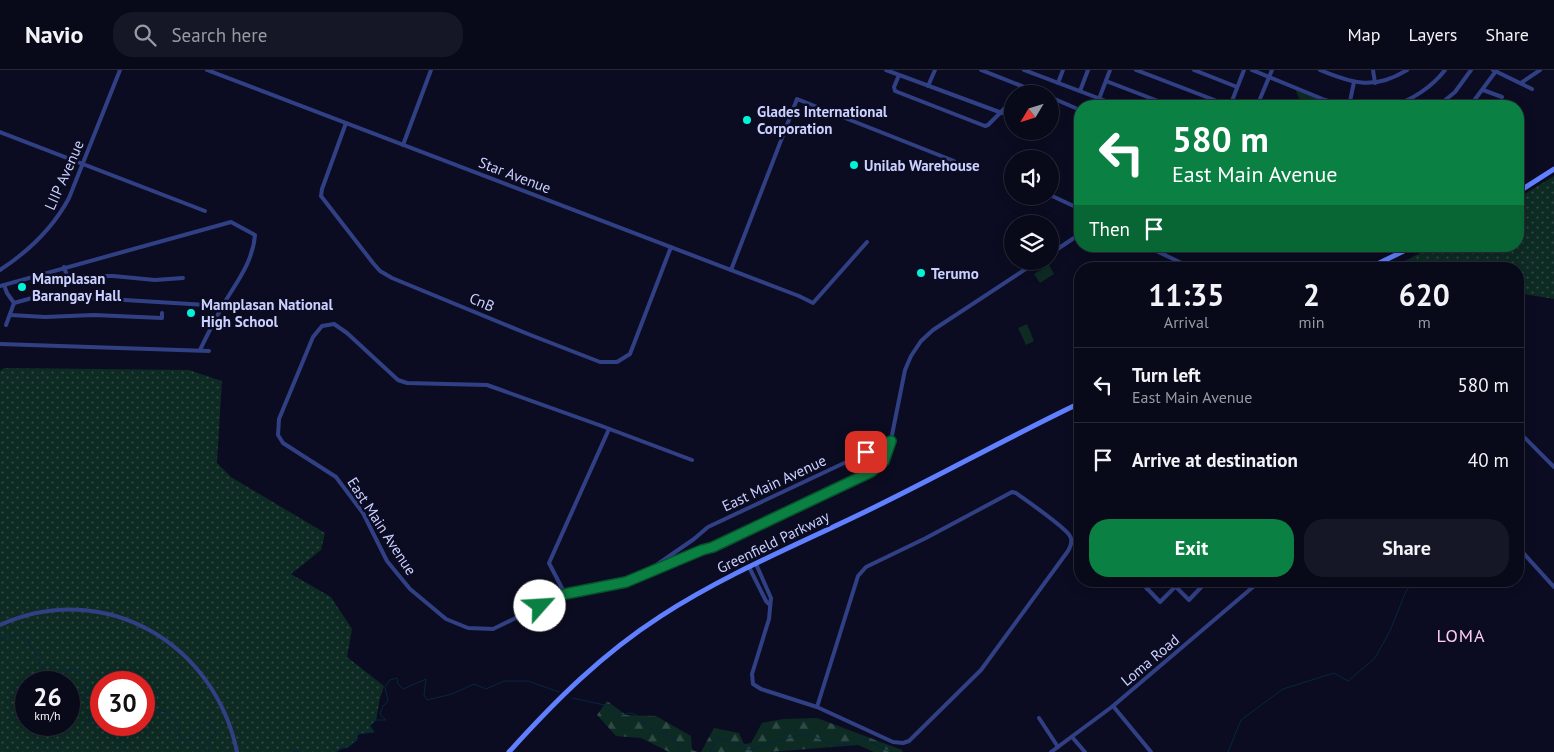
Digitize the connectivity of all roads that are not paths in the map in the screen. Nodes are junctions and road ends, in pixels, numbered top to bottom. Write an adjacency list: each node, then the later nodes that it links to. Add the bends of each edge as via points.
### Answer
1 (120, 70): 56 (street, LIIP Avenue)
2 (207, 70): 52 (street, Star Avenue)
3 (431, 70): 54 (street)
4 (886, 70): 23 (street)
5 (935, 70): 31 (street)
6 (981, 70): 30 (street)
7 (1024, 70): 27 (street)
8 (1063, 70): 27 (street)
9 (1088, 70): 35 (street)
10 (1110, 70): 25 (street)
11 (1136, 70): 40 (street)
12 (1194, 70): 32 (street)
13 (1244, 70): 32 (street)
14 (1252, 70): 24 (street)
15 (1272, 70): 24 (street)
16 (1320, 70): 26 (street)
17 (1373, 70): 28 (street)
18 (1407, 70): 28 (street, via 1394,78)
19 (1445, 70): 45 (street, via 1430,86)
20 (1471, 70): 46 (street)
21 (1539, 70): 29 (street)
22 (1495, 71): 29 (street); 34 (street)
23 (899, 74): 31 (street); 51 (street, via 895,91 985,126)
24 (1269, 77): 42 (street); 43 (street)
25 (1106, 80): 37 (street); 39 (street)
26 (1354, 82): 28 (street); 44 (street)
27 (1058, 83): 35 (street)
28 (1375, 83)
29 (1521, 83): 33 (street)
30 (1021, 85)
31 (928, 86): 51 (street)
32 (1237, 87): 41 (street)
33 (1532, 88)
34 (1483, 90): 36 (street); 47 (street)
35 (1080, 91): 37 (street)
36 (1502, 97)
37 (1099, 99): 38 (street)
38 (1102, 100)
39 (1157, 100)
40 (1214, 100)
41 (1232, 100)
42 (1259, 100)
43 (1325, 100)
44 (1349, 100)
45 (1409, 100)
46 (1445, 100)
47 (1475, 100)
48 (1059, 101): 49 (street)
49 (1074, 107)
50 (1004, 111): 51 (street)
51 (1002, 113)
52 (346, 123): 54 (street, Star Avenue); 64 (street, CnB, via 321,196 376,268 392,278 598,361 614,362 631,352)
53 (0, 132): 56 (street)
54 (403, 145): 64 (street, Star Avenue)
55 (954, 161): 72 (street, via 797,100)
56 (82, 165): 61 (street); 71 (street, LIIP Avenue, via 59,216 20,256)
57 (1554, 169): 58 (main road)
58 (1524, 188)
59 (1059, 199): 60 (street)
60 (1074, 206)
61 (205, 211)
62 (1074, 238): 65 (street)
63 (868, 242): 72 (street, Star Avenue, via 813,304 803,297)
64 (671, 247): 72 (street, Star Avenue)
65 (1059, 248)
66 (1159, 252): 68 (street)
67 (1402, 252): 69 (main road)
68 (1179, 262)
69 (1381, 262)
70 (64, 267): 74 (street, via 67,276); 75 (street); 77 (street, via 231,222 256,235 245,270)
71 (0, 270)
72 (731, 270)
73 (1024, 270): 87 (street, East Main Avenue, via 921,341 904,370)
74 (183, 278)
75 (2, 286): 76 (street)
76 (14, 303): 77 (street, via 43,295); 79 (street)
77 (223, 306): 82 (street)
78 (162, 313): 79 (street, via 162,318)
79 (10, 315): 80 (street)
80 (6, 325)
81 (0, 344): 82 (street)
82 (200, 350): 83 (street)
83 (209, 351)
84 (1074, 406): 91 (main road, Greenfield Parkway)
85 (609, 429): 88 (street, East Main Avenue); 99 (street, via 549,563); 99 (street, East Main Avenue, via 487,385 398,380 347,332 334,324 322,326 313,337 279,419 278,435 283,443 336,476 363,513 387,561 410,589 446,619 468,628 493,629)
86 (1524, 437): 89 (street)
87 (891, 441): 93 (street, East Main Avenue, via 708,526); 93 (street, East Main Avenue, via 884,461 871,472 713,547)
88 (692, 460)
89 (1554, 467)
90 (1524, 554): 97 (street)
91 (756, 564): 92 (main road, Greenfield Parkway); 100 (street, via 770,592)
92 (749, 567): 100 (street); 109 (main road, Greenfield Parkway, via 659,617 600,662 555,702)
93 (648, 572): 99 (street, East Main Avenue, via 626,582)
94 (1176, 587): 95 (street, via 1189,600); 98 (street, via 1160,602)
95 (1201, 587)
96 (1253, 587): 102 (street, Loma Road)
97 (1554, 587)
98 (1147, 589)
99 (565, 594)
100 (770, 605): 103 (street, via 770,617 752,682 761,689)
101 (0, 625): 108 (street, via 31,615 69,610 108,615 145,628 178,649 205,677 225,712)
102 (1113, 706): 105 (street, Loma Road); 113 (street)
103 (817, 707): 103 (street, via 889,740 907,742 984,666 1068,551 1072,542 1070,536 1019,495 1010,492 866,567 857,579)
104 (1039, 718): 106 (street)
105 (1072, 737): 106 (street, Loma Road); 107 (street)
106 (1058, 747): 110 (street, Loma Road)
107 (1081, 747): 111 (street); 112 (street)
108 (237, 752)
109 (509, 752)
110 (1050, 752)
111 (1078, 752)
112 (1084, 752)
113 (1151, 752)

